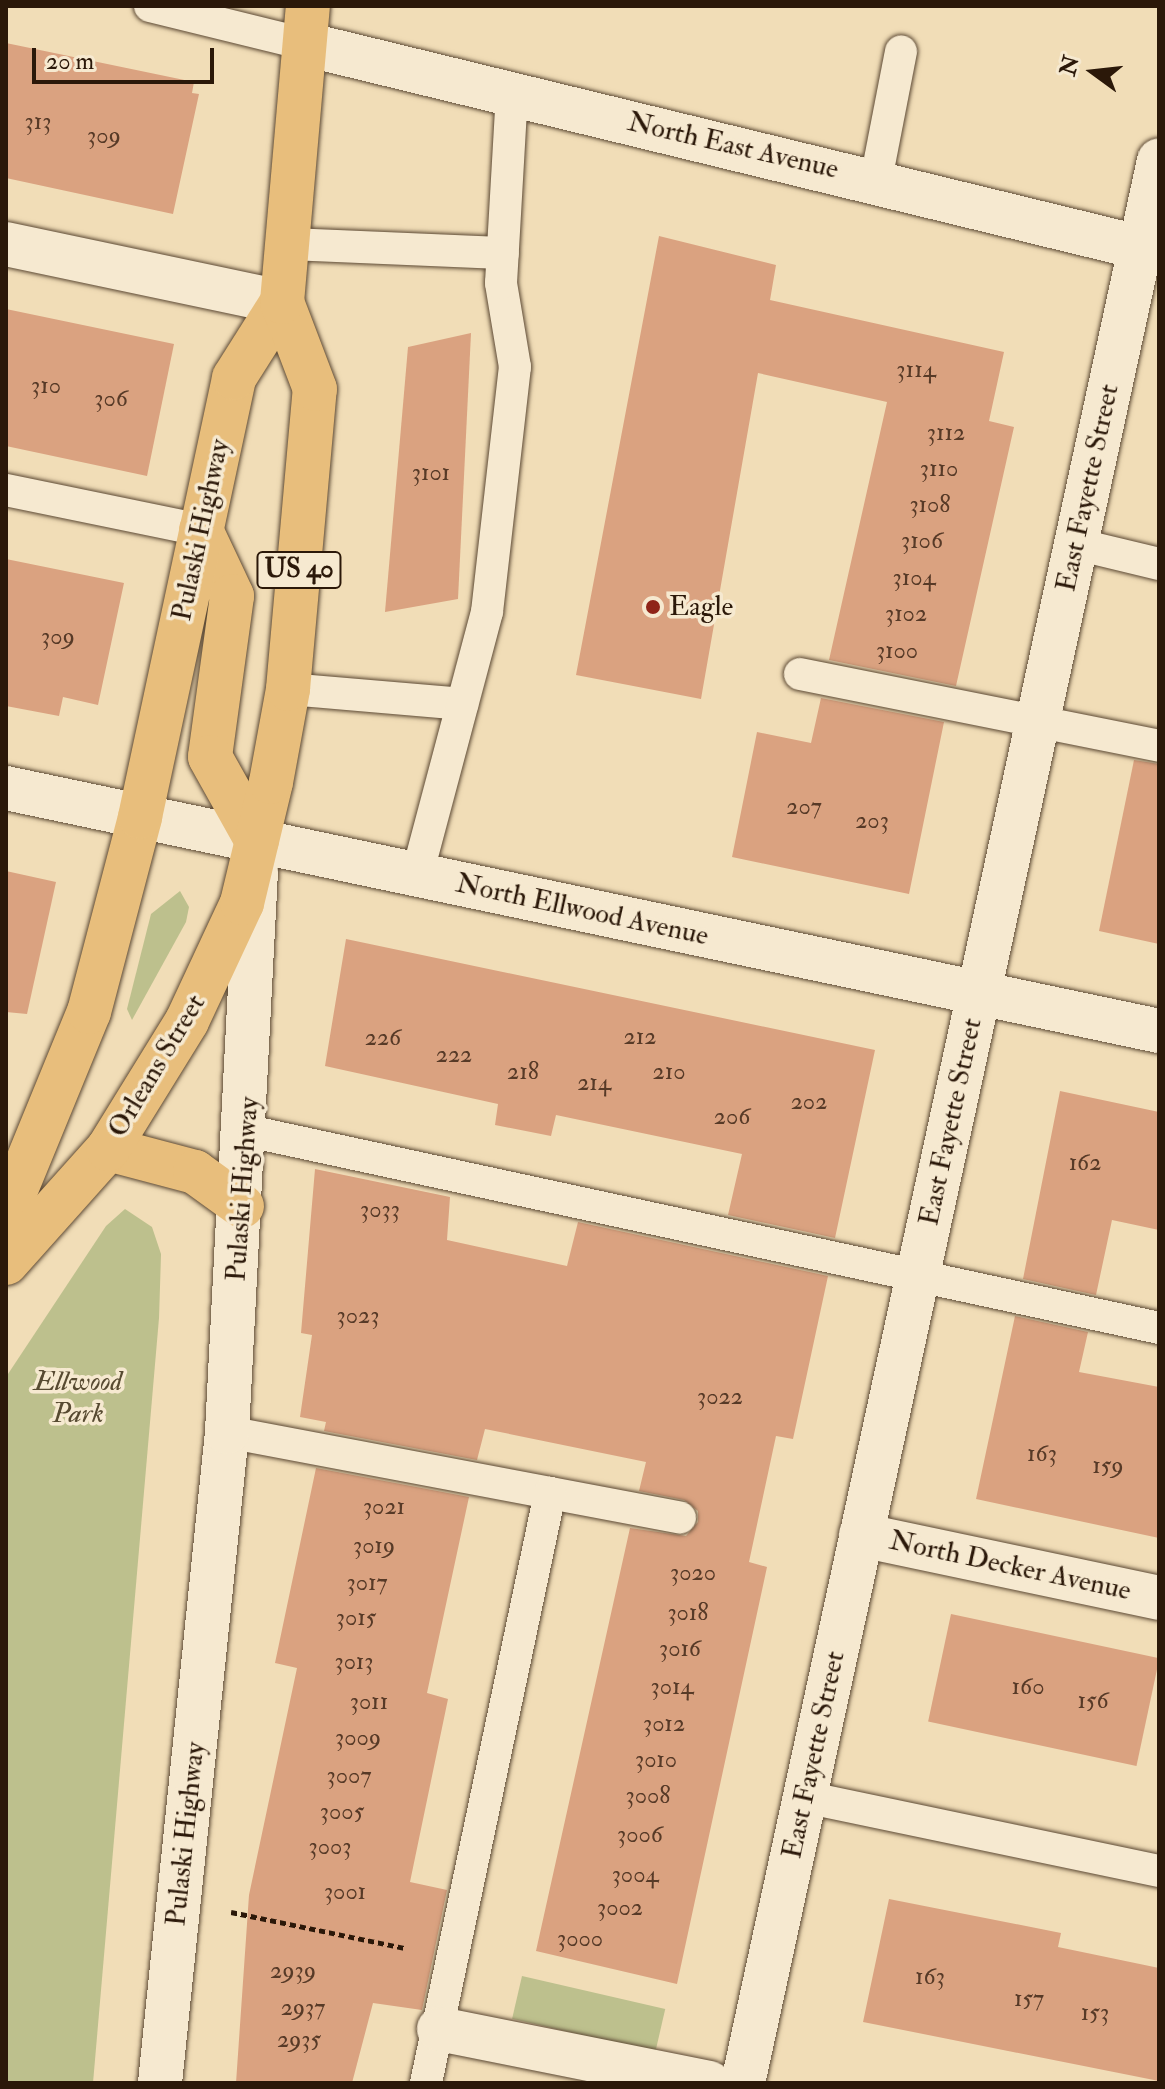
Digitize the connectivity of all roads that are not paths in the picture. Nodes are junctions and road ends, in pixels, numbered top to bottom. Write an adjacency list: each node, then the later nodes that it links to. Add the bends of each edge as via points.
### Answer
1 (150, 6): 2 (lane)
2 (307, 25): 4 (street, North East Avenue); 8 (main road, Pulaski Highway / US 40)
3 (901, 51): 6 (lane)
4 (512, 93): 6 (street, North East Avenue); 10 (lane)
5 (1159, 161): 9 (street, East Fayette Street)
6 (876, 180): 9 (street, North East Avenue)
7 (6, 244): 11 (street)
8 (288, 244): 10 (lane); 11 (main road, Pulaski Highway / US 40)
9 (1150, 248): 14 (street, East Fayette Street)
10 (503, 253): 18 (lane, via 515,367 487,612)
11 (282, 302): 13 (main road, Pulaski Highway / US 40, via 234,378); 17 (main road, Pulaski Highway / US 40, via 315,389)
12 (6, 490): 13 (lane)
13 (201, 530): 22 (main road, Pulaski Highway / US 40); 23 (main road, via 232,596 210,757)
14 (1076, 544): 15 (lane); 19 (street, East Fayette Street)
15 (1159, 564)
16 (800, 674): 19 (lane)
17 (288, 689): 18 (lane); 23 (main road, Pulaski Highway / US 40)
18 (462, 704): 24 (lane)
19 (1037, 723): 20 (lane); 25 (street, East Fayette Street)
20 (1159, 746)
21 (6, 788): 22 (street, North Ellwood Avenue)
22 (140, 817): 23 (street, North Ellwood Avenue); 30 (main road, US 40, via 89,1012)
23 (257, 841): 24 (street, North Ellwood Avenue); 27 (street, Pulaski Highway); 28 (main road, Orleans Street / US 40, via 242,903 212,972)
24 (417, 875): 25 (street, North Ellwood Avenue)
25 (979, 993): 26 (street, North Ellwood Avenue); 32 (street, East Fayette Street)
26 (1159, 1031)
27 (248, 1131): 29 (street, Pulaski Highway); 32 (lane)
28 (108, 1149): 29 (main road, via 195,1172); 31 (main road, Orleans Street / US 40)
29 (242, 1206): 34 (street, Pulaski Highway)
30 (6, 1214)
31 (6, 1263)
32 (918, 1277): 33 (lane); 37 (street, East Fayette Street)
33 (1159, 1328)
34 (227, 1432): 35 (lane); 42 (street, Pulaski Highway)
35 (550, 1493): 36 (lane); 41 (lane)
36 (680, 1518)
37 (861, 1535): 38 (street, North Decker Avenue); 39 (street, East Fayette Street)
38 (1159, 1598)
39 (805, 1797): 40 (lane); 45 (street, East Fayette Street)
40 (1159, 1871)
41 (439, 2029): 43 (lane); 44 (street)
42 (160, 2083)
43 (426, 2083)
44 (710, 2083)
45 (743, 2083)

